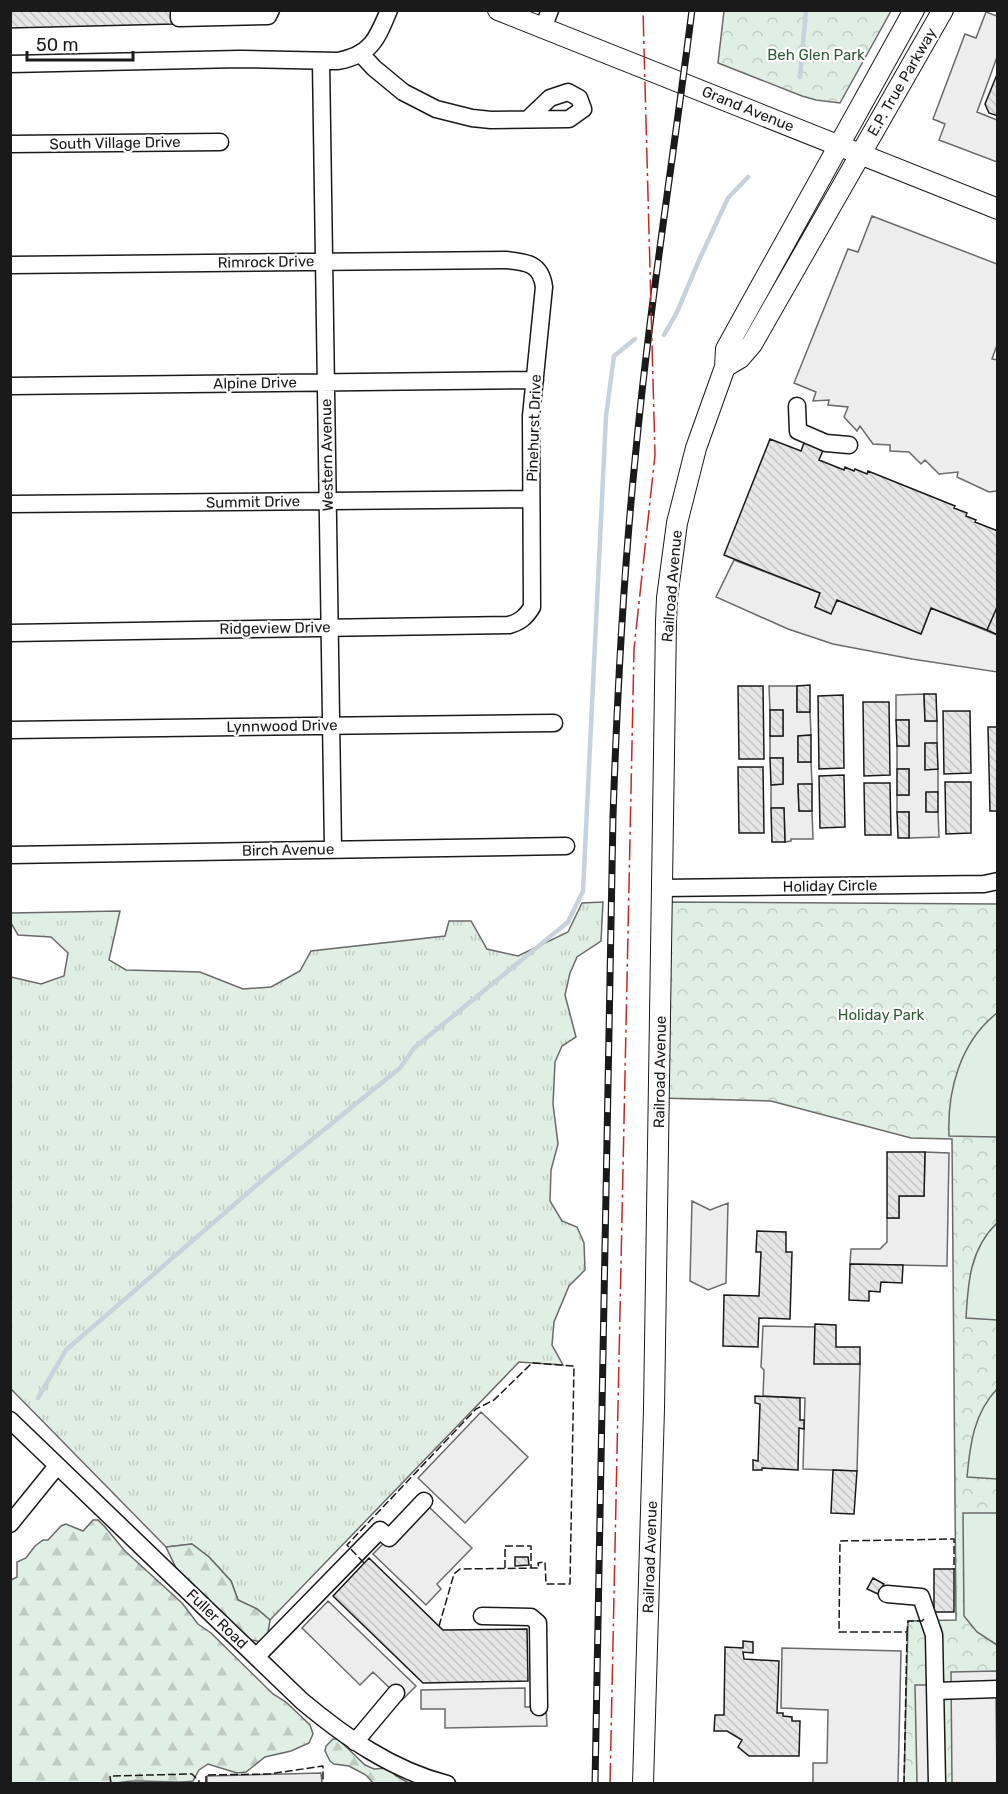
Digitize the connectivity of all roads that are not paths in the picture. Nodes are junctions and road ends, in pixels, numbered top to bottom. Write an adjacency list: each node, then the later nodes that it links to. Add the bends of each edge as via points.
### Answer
1 (271, 10): 6 (street, via 268,16)
2 (389, 10): 8 (street, via 375,41)
3 (498, 10): 7 (main road, Grand Avenue)
4 (914, 10): 14 (main road, E.P. True Parkway)
5 (943, 10): 15 (main road, E.P. True Parkway)
6 (182, 14)
7 (546, 19): 14 (main road, Grand Avenue)
8 (361, 54): 9 (street); 11 (street, via 403,92 436,109 482,120)
9 (321, 61): 10 (street); 18 (street, Western Avenue)
10 (10, 64)
11 (528, 119)
12 (220, 142): 13 (street, South Village Drive)
13 (10, 144)
14 (840, 146): 15 (main road, Grand Avenue); 20 (main road, Railroad Avenue, via 726,349)
15 (861, 154): 16 (main road, Grand Avenue); 20 (main road, via 752,344)
16 (998, 209)
17 (521, 261): 18 (street, Rimrock Drive); 21 (street, Pinehurst Drive, via 538,270 544,287)
18 (324, 262): 19 (street, Rimrock Drive); 22 (street, Western Avenue)
19 (10, 265)
20 (725, 368): 39 (main road, Railroad Avenue, via 696,448 677,523 667,598)
21 (535, 380): 22 (street, Alpine Drive); 26 (street, Pinehurst Drive)
22 (326, 382): 23 (street, Alpine Drive); 27 (street, Western Avenue)
23 (10, 386)
24 (797, 406): 25 (street, via 798,431 826,443)
25 (849, 445)
26 (531, 499): 27 (street, Summit Drive); 29 (street, Pinehurst Drive)
27 (327, 501): 28 (street, Summit Drive); 30 (street, Western Avenue)
28 (10, 504)
29 (532, 607): 30 (street, Ridgeview Drive, via 527,615 509,625)
30 (329, 627): 31 (street, Ridgeview Drive); 33 (street, Western Avenue)
31 (10, 633)
32 (554, 723): 33 (street, Lynnwood Drive)
33 (331, 726): 34 (street, Lynnwood Drive); 36 (street, Western Avenue)
34 (10, 730)
35 (566, 846): 36 (street, Birch Avenue)
36 (333, 849): 37 (street, Birch Avenue)
37 (10, 855)
38 (998, 881): 39 (street, Holiday Circle)
39 (662, 888): 53 (main road, Railroad Avenue)
40 (10, 1420): 41 (street, Fuller Road)
41 (57, 1466): 43 (street); 46 (street, Fuller Road)
42 (424, 1501): 46 (street, via 389,1538 380,1530)
43 (10, 1524)
44 (887, 1594): 48 (street, via 921,1597 934,1635)
45 (482, 1616): 50 (street, via 531,1617 538,1623)
46 (256, 1657): 51 (street, Fuller Road, via 329,1724)
47 (998, 1689): 48 (street)
48 (935, 1691): 54 (street)
49 (396, 1694): 51 (street)
50 (539, 1707)
51 (356, 1742): 52 (street, Fuller Road, via 415,1773)
52 (447, 1784)
53 (643, 1784)
54 (937, 1784)

